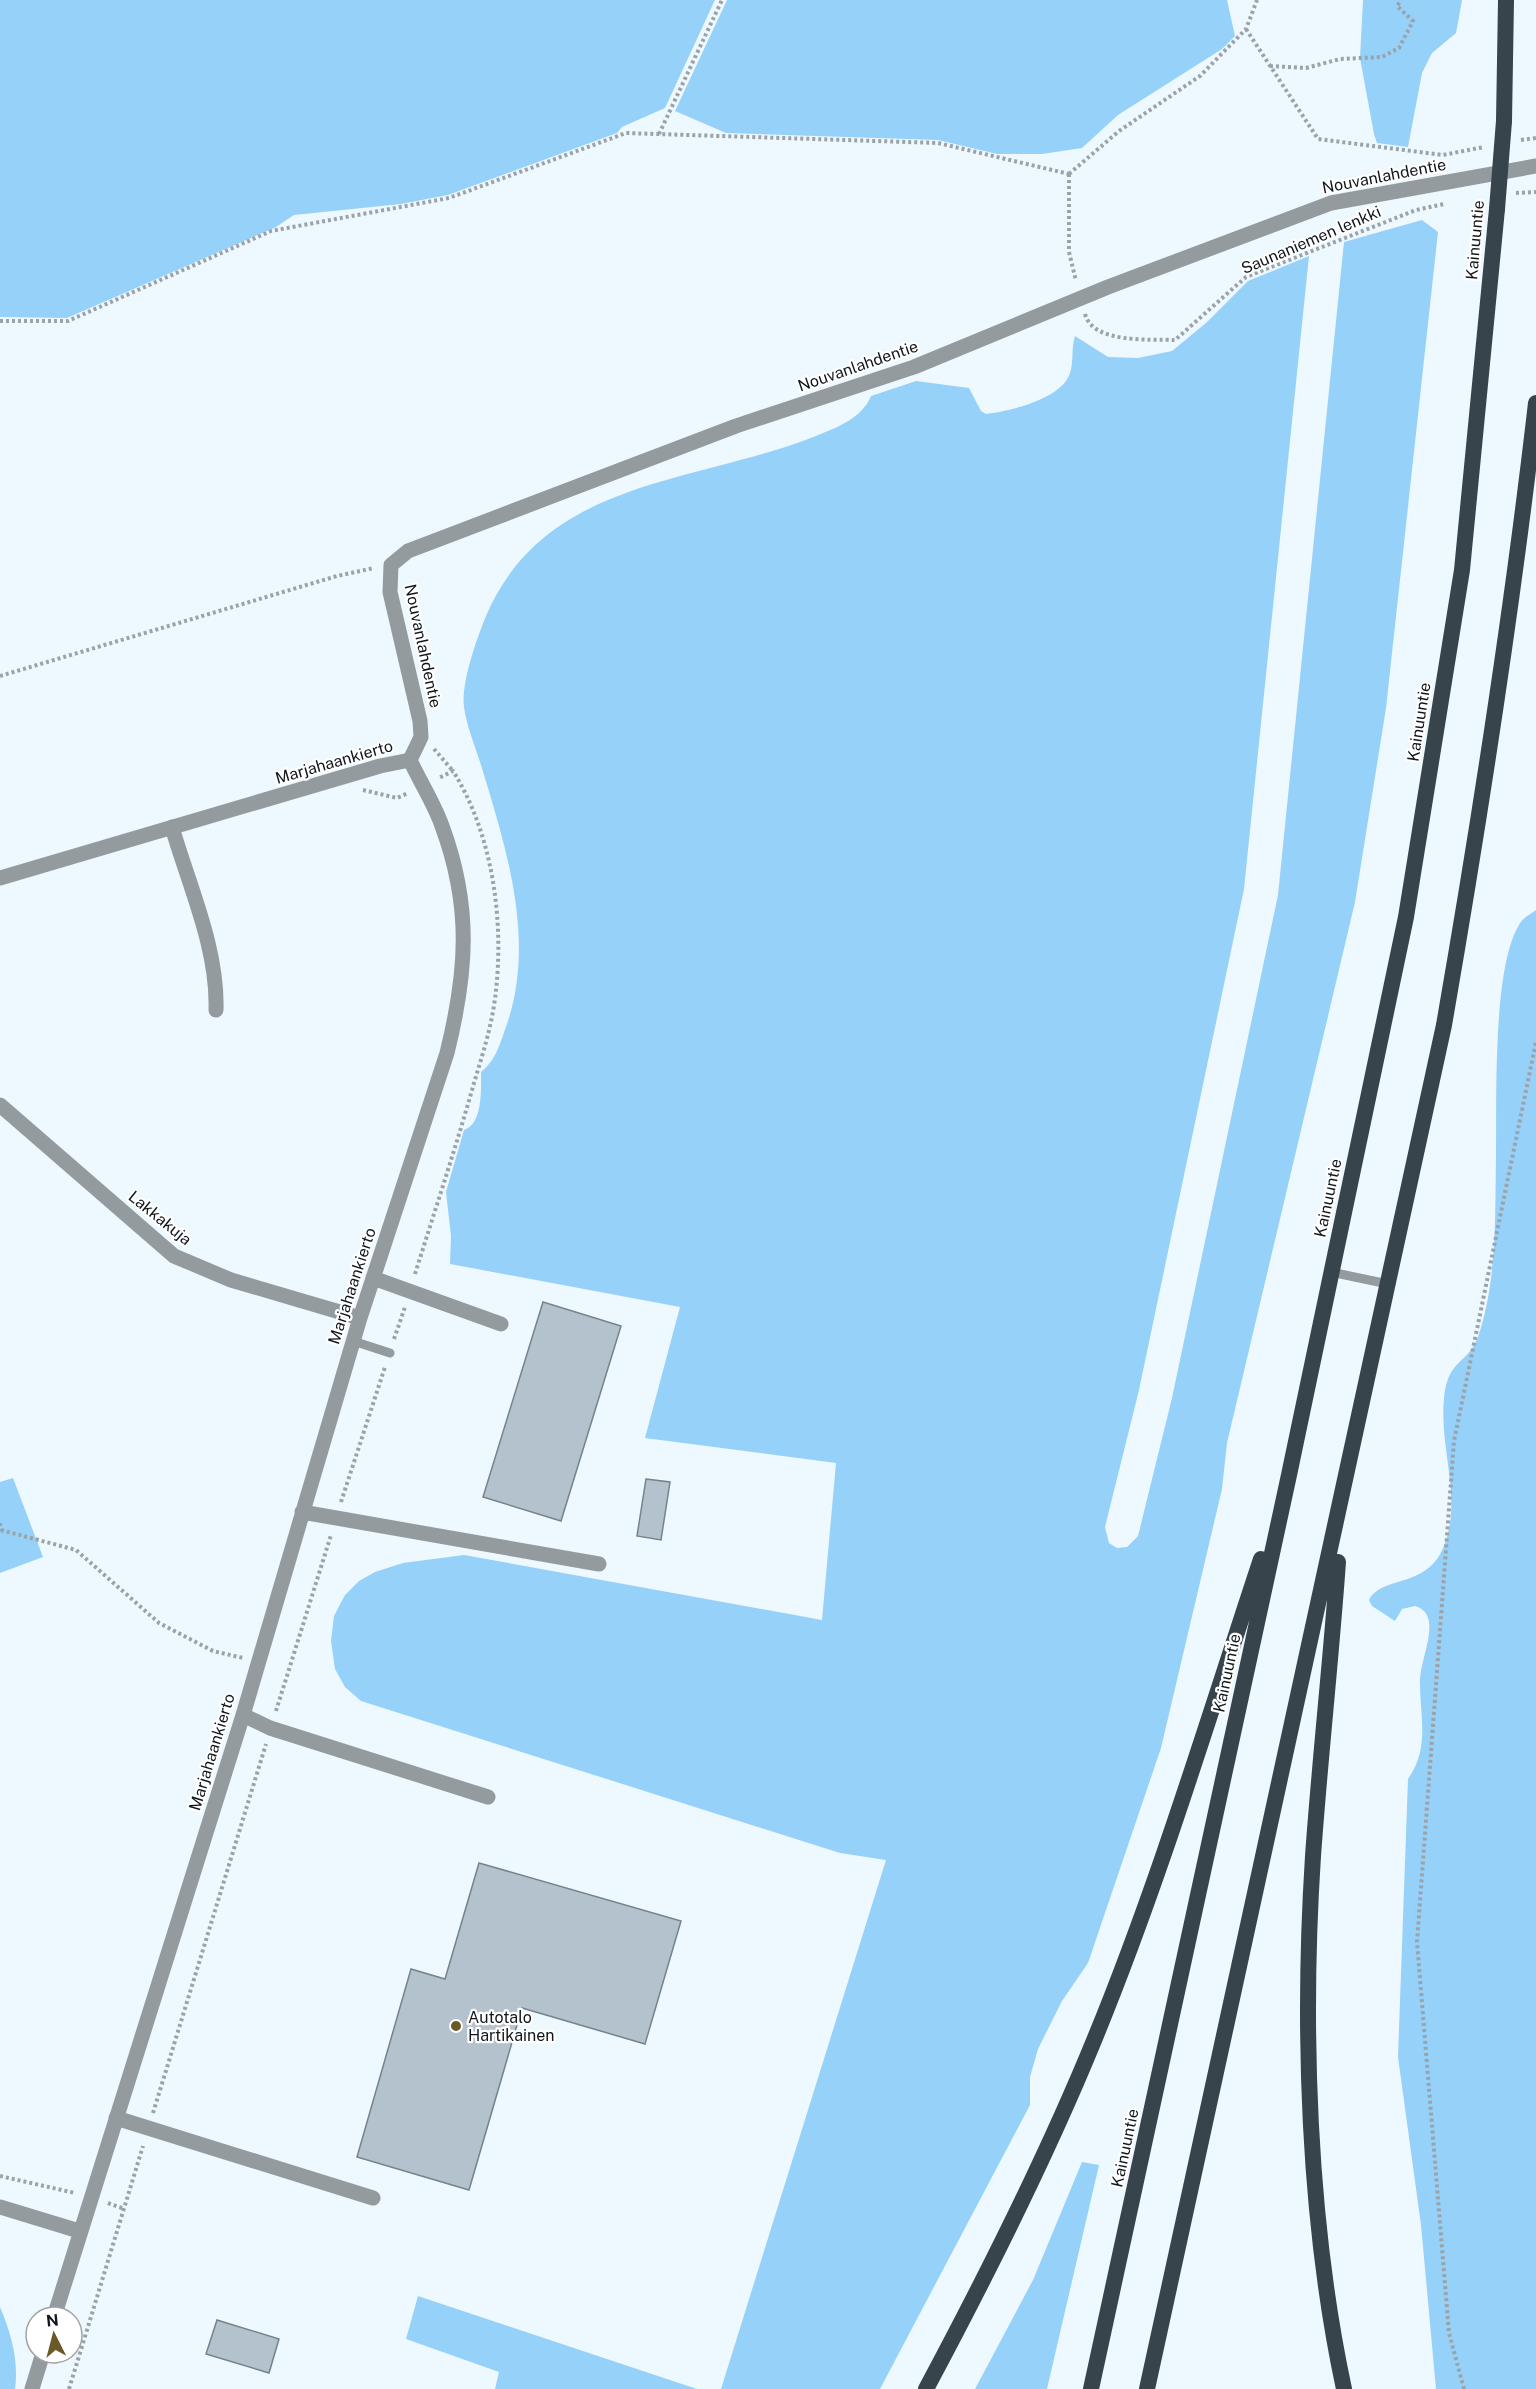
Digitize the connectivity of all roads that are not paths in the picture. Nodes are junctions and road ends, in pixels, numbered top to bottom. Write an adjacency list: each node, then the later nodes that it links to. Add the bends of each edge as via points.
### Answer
1 (1506, 0): 9 (highway, Kainuuntie, bridge, via 1504,121 1462,570 1406,917)
2 (1536, 166): 4 (street, Nouvanlahdentie, via 1330,203 1081,298 915,367 736,426 408,551 392,565 390,592 421,737)
3 (1536, 403): 11 (highway, via 1515,580 1480,815 1444,1025)
4 (410, 760): 5 (street, Marjahaankierto); 10 (street, Marjahaankierto, via 443,827 454,866 465,939 463,970 447,1053)
5 (172, 827): 6 (street, Marjahaankierto); 7 (street, via 210,952 217,985)
6 (0, 878)
7 (216, 1010)
8 (0, 1105): 12 (street, Lakkakuja, via 174,1256 231,1280)
9 (1331, 1272): 11 (lane); 16 (highway, Kainuuntie)
10 (373, 1278): 12 (street, Marjahaankierto); 13 (street)
11 (1388, 1284): 17 (highway)
12 (360, 1318): 14 (street, Marjahaankierto)
13 (501, 1324)
14 (353, 1341): 15 (lane); 18 (street, Marjahaankierto)
15 (390, 1353)
16 (1289, 1475): 29 (highway, via 1140,1923 1095,2038 1043,2158); 30 (highway, Kainuuntie)
17 (1342, 1504): 31 (highway); 32 (highway, via 1313,1857 1307,2048 1320,2232)
18 (302, 1512): 19 (street); 20 (street, Marjahaankierto)
19 (599, 1564)
20 (243, 1715): 21 (street, via 270,1728); 22 (street, Marjahaankierto)
21 (489, 1797)
22 (116, 2118): 23 (street); 25 (street, Marjahaankierto)
23 (373, 2198)
24 (0, 2207): 25 (street)
25 (79, 2231): 26 (street, Marjahaankierto)
26 (57, 2305)
27 (39, 2365): 28 (street)
28 (32, 2389)
29 (926, 2389)
30 (1091, 2389)
31 (1148, 2389)
32 (1344, 2389)

